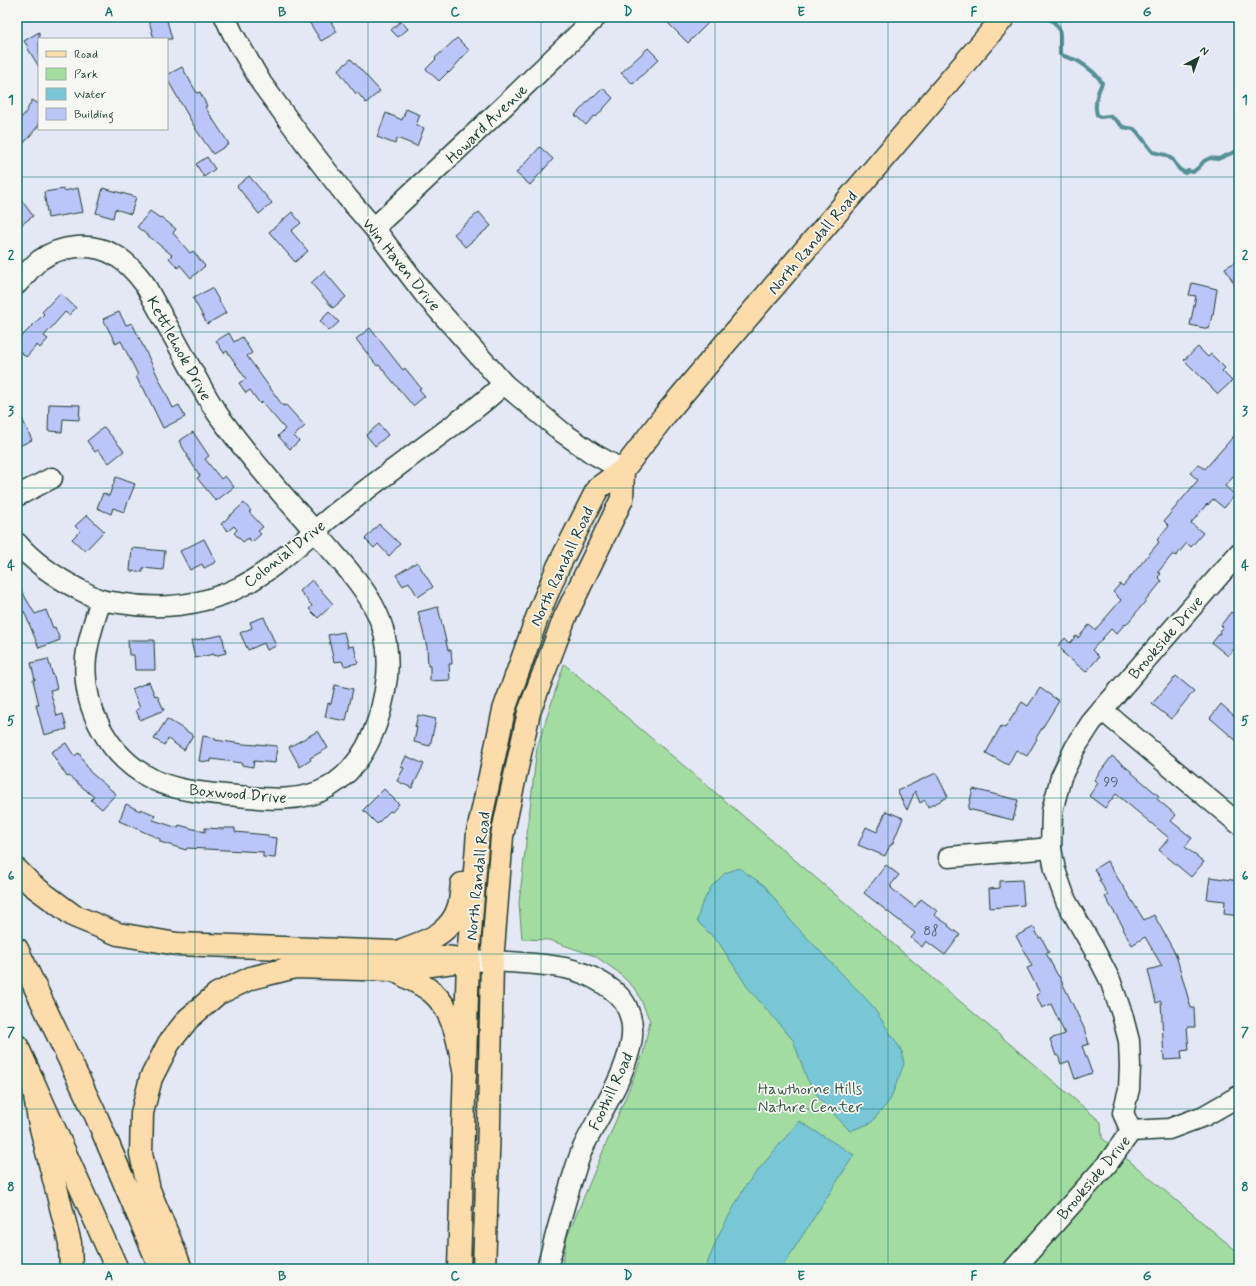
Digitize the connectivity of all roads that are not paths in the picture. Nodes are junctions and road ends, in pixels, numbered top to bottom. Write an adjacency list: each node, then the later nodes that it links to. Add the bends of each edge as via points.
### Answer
1 (225, 17): 4 (street, Win Haven Drive, via 262,84 332,178)
2 (596, 17): 4 (street, Howard Avenue)
3 (1004, 17): 7 (main road, North Randall Road, via 707,365)
4 (374, 228): 6 (street, Win Haven Drive, via 425,295)
5 (17, 284): 10 (street, Kettlehook Drive, via 40,261 70,247 94,247 105,250 127,263 144,283 221,419)
6 (504, 384): 7 (street, Win Haven Drive, via 562,432); 10 (street, Colonial Drive, via 483,403)
7 (623, 470): 15 (main road, North Randall Road, via 598,488 558,567 504,710); 23 (main road, North Randall Road, via 622,499 565,617 529,712 502,836)
8 (52, 478): 9 (street)
9 (17, 496)
10 (314, 531): 13 (street, Colonial Drive, via 258,576 216,597 176,606 145,607); 13 (street, Boxwood Drive, via 362,586 370,600 381,623 388,662 379,714 366,748 344,776 329,787 316,792 284,799 191,790 155,780 128,763 105,735 93,714 88,696 86,658)
11 (17, 543): 13 (street, Colonial Drive, via 40,566)
12 (1236, 563): 14 (street, Brookside Drive)
13 (102, 600)
14 (1102, 710): 16 (street); 17 (street, Brookside Drive, via 1075,748 1061,777 1052,811)
15 (488, 784): 21 (main road, North Randall Road, via 478,832); 22 (main road, via 470,819 460,904 455,916 443,931)
16 (1239, 824)
17 (1051, 848): 18 (street); 28 (street, Brookside Drive, via 1055,870 1066,901 1110,980 1122,1014 1129,1041 1130,1066 1129,1089 1123,1112)
18 (949, 857)
19 (17, 870): 22 (main road, via 32,885 74,916 118,934 176,944)
20 (17, 949): 31 (main road, via 97,1118)
21 (468, 960): 22 (main road); 23 (street, Foothill Road); 25 (main road, North Randall Road)
22 (395, 961): 25 (main road, via 432,992 446,1008 456,1031); 32 (main road, via 295,967 251,978 217,994 188,1019 168,1043 151,1078 142,1112 141,1154 149,1190)
23 (492, 961): 34 (main road, North Randall Road); 35 (street, Foothill Road, via 566,968 591,976 620,996 631,1019 629,1053 618,1082 589,1135 575,1168)
24 (17, 1046): 26 (main road)
25 (465, 1075): 33 (main road, North Randall Road)
26 (32, 1079): 29 (main road, via 39,1120 70,1243); 30 (main road)
27 (1239, 1097): 28 (street, via 1204,1116 1169,1129)
28 (1131, 1131): 36 (street, Brookside Drive, via 1108,1163)
29 (71, 1269)
30 (117, 1269)
31 (161, 1269)
32 (181, 1269)
33 (459, 1269)
34 (484, 1269)
35 (547, 1269)
36 (1014, 1269)

